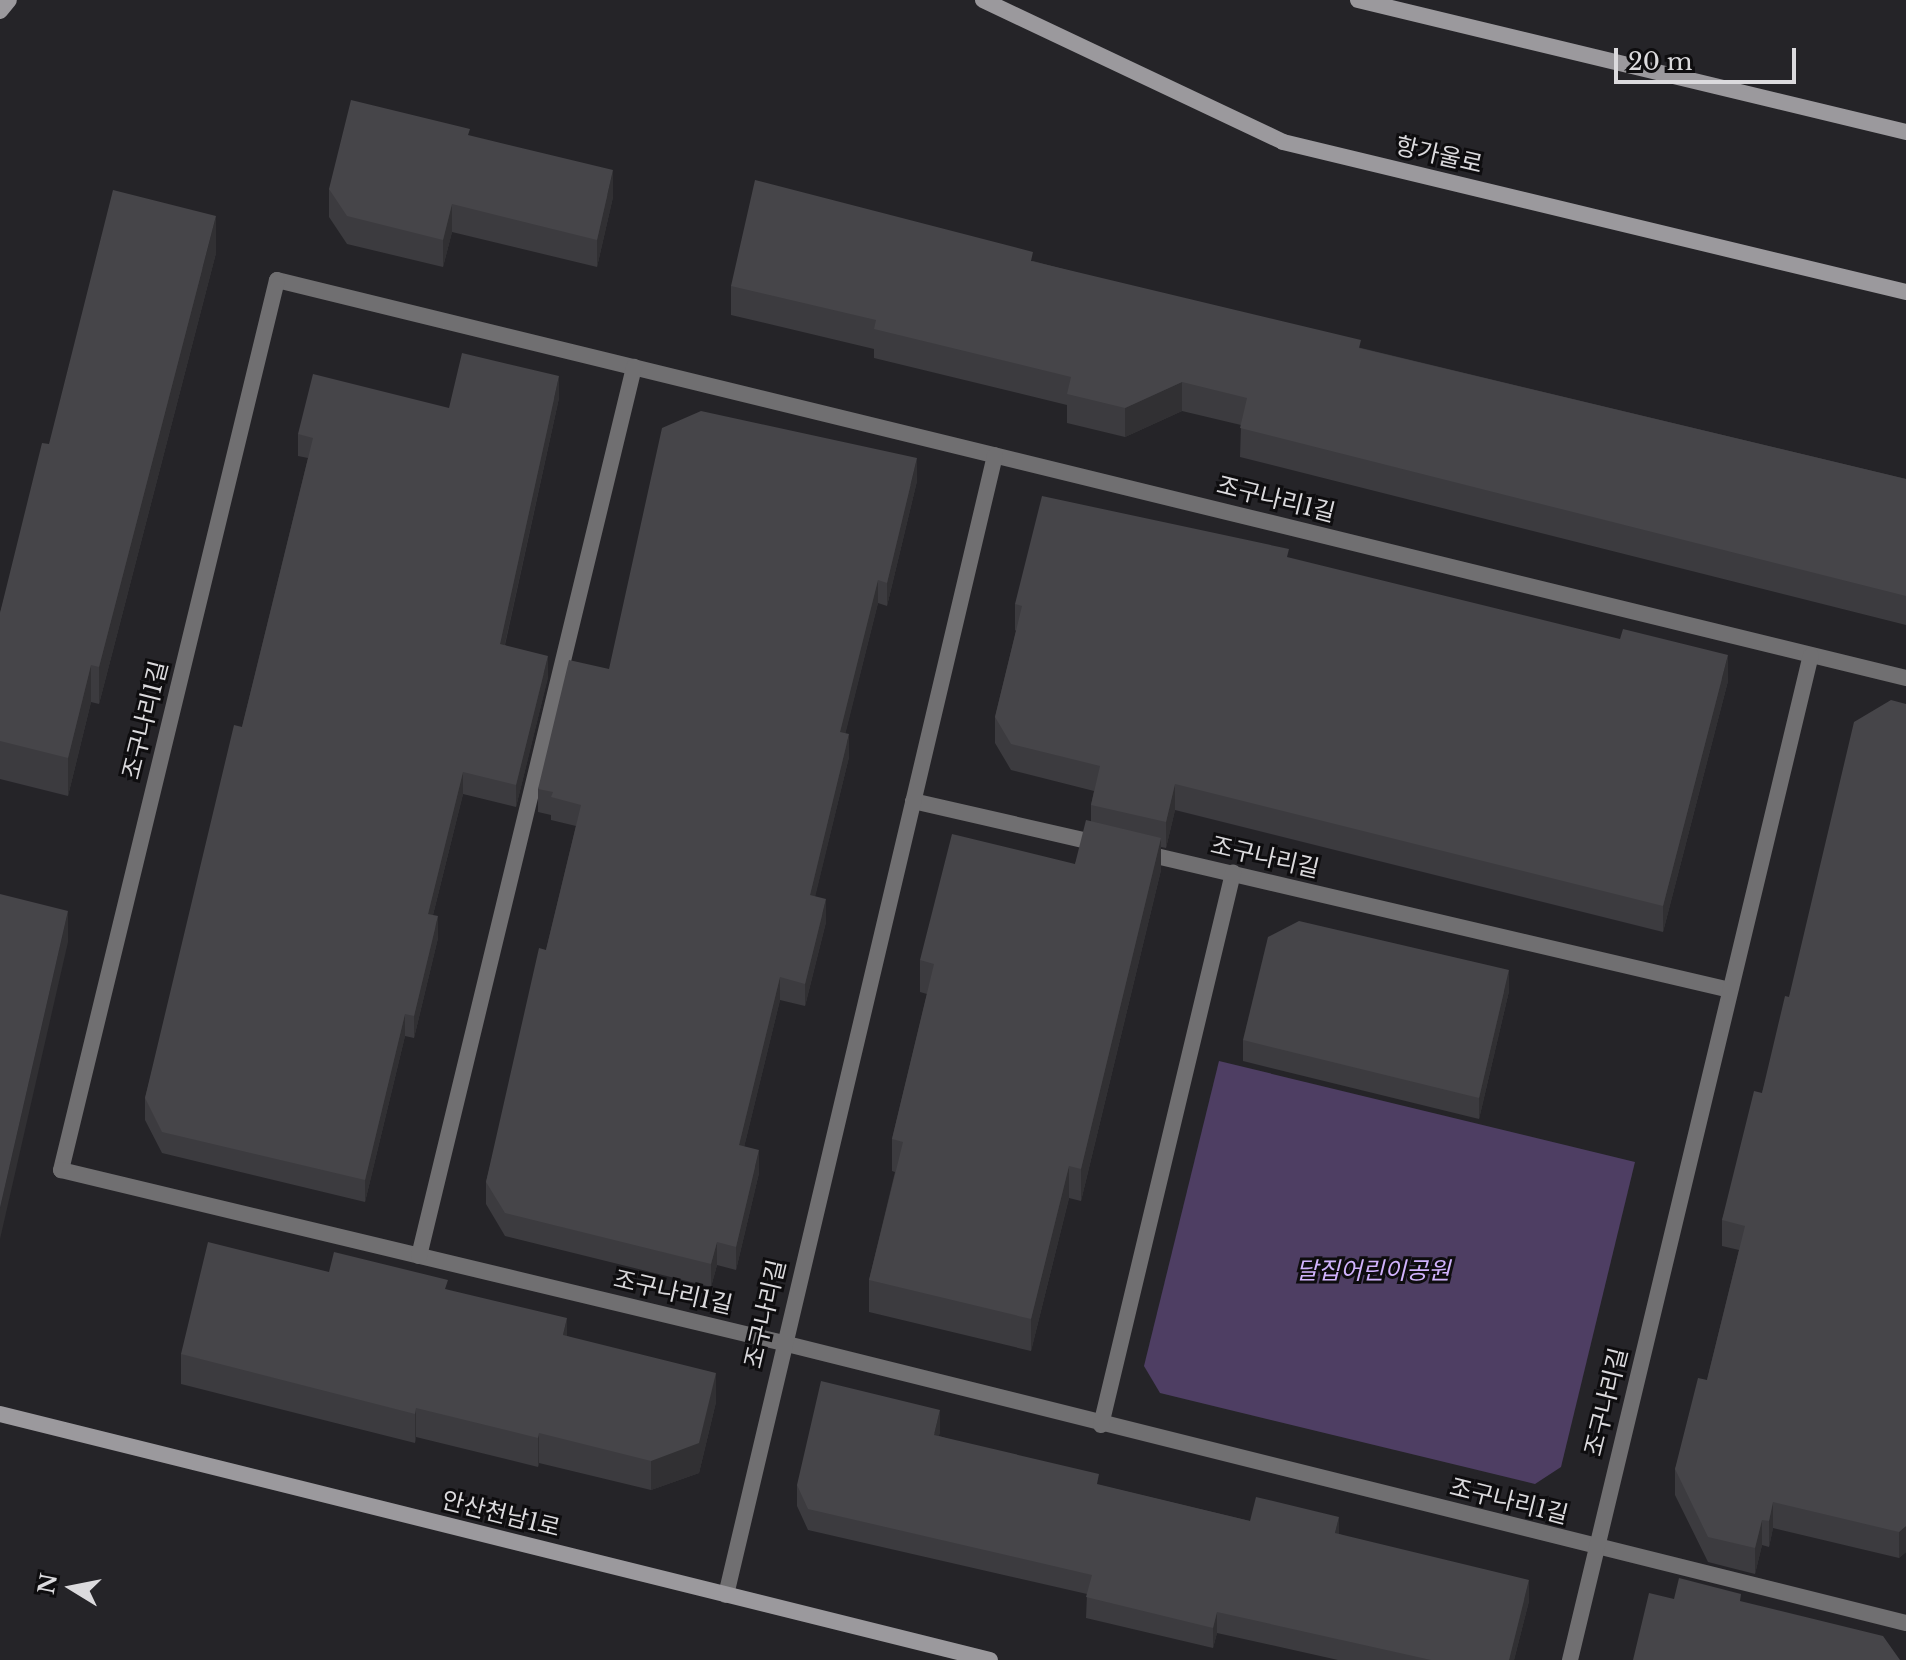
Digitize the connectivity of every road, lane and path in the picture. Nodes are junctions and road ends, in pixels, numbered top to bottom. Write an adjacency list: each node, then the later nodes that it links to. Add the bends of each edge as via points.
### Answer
1 (9, 0): 4 (main road)
2 (983, 0): 6 (main road, 항가울로, via 1283,142)
3 (1358, 0): 5 (main road)
4 (0, 11)
5 (1906, 132)
6 (1906, 292)
7 (634, 367): 8 (street, 조구나리1길); 14 (street); 14 (street, 조구나리1길, via 277,280 64,1154 61,1170)
8 (995, 455): 9 (street, 조구나리1길); 11 (street)
9 (1811, 655): 10 (street, 조구나리1길); 13 (street)
10 (1906, 678)
11 (913, 801): 12 (street, 조구나리길); 15 (street, 조구나리길)
12 (1233, 873): 13 (street, 조구나리길); 17 (street)
13 (1730, 990): 18 (street, 조구나리길)
14 (419, 1256): 15 (street, 조구나리1길)
15 (783, 1343): 17 (street, 조구나리1길); 19 (street, 조구나리길)
16 (0, 1414): 19 (main road, 안산천남1로)
17 (1101, 1425): 18 (street, 조구나리1길)
18 (1596, 1547): 20 (street, 조구나리1길); 22 (street, 조구나리길)
19 (726, 1595): 21 (main road, 안산천남1로)
20 (1906, 1623)
21 (990, 1660)
22 (1570, 1660)

